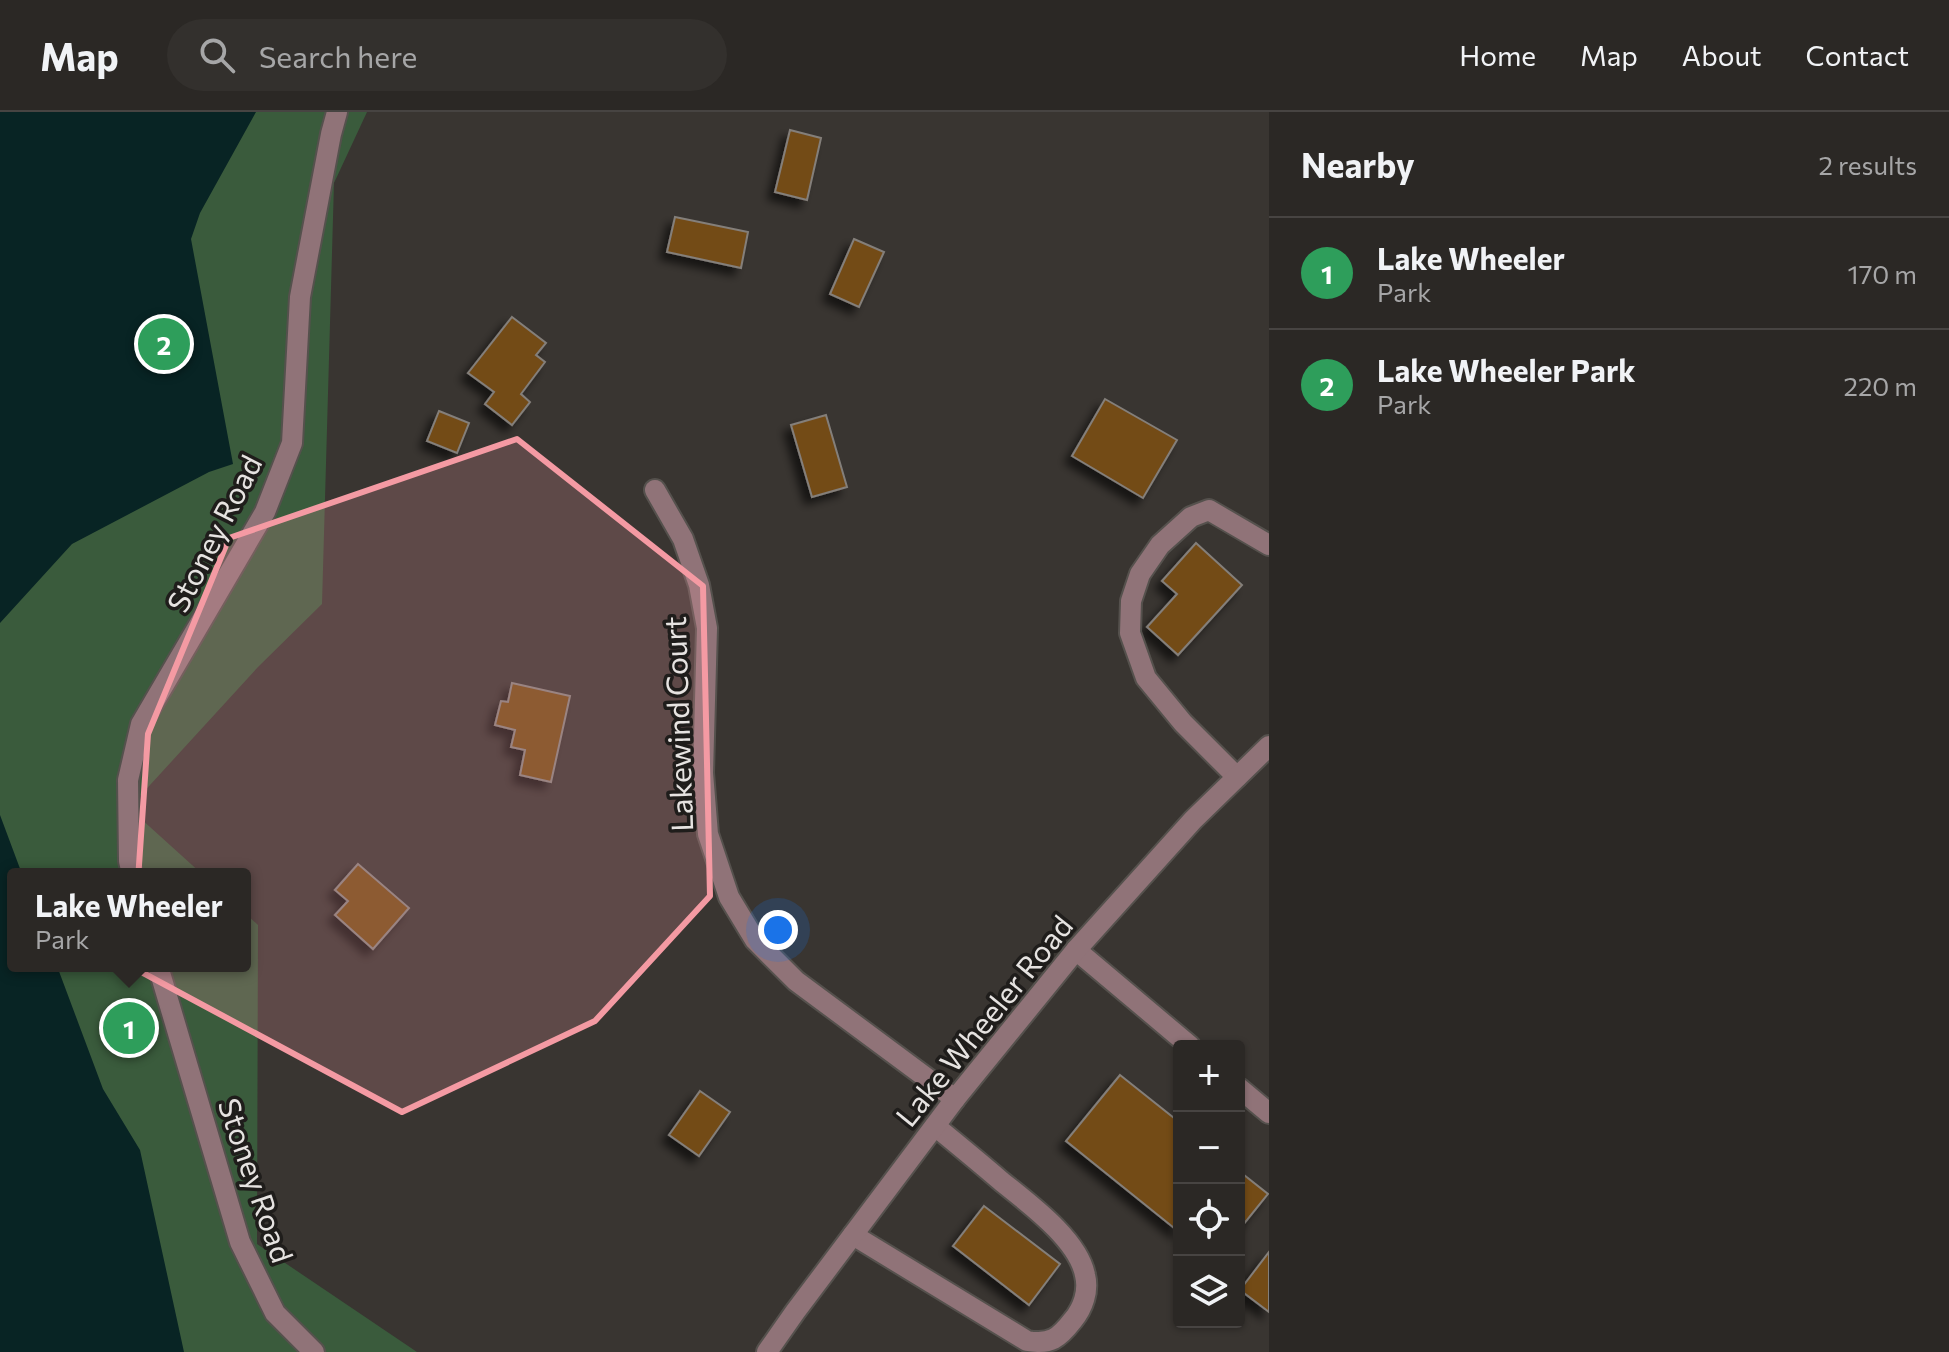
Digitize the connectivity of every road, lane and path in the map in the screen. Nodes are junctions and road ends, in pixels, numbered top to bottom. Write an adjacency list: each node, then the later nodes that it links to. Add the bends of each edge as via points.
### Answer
1 (337, 112): 6 (street, Stoney Road, via 300,297 292,443 265,512 141,724 128,780)
2 (655, 490): 11 (street, Lakewind Court, via 683,539 707,628 703,773 708,834 729,897 755,940 796,981)
3 (1269, 545): 5 (street, via 1209,510 1191,517 1160,545 1140,574 1131,601 1130,633 1146,678)
4 (1269, 746): 5 (street, Lake Wheeler Road)
5 (1237, 777): 7 (street, Lake Wheeler Road)
6 (131, 868)
7 (1076, 950): 9 (street); 11 (street, Lake Wheeler Road)
8 (160, 972): 15 (street, Stoney Road, via 240,1242 275,1313)
9 (1183, 1040)
10 (1245, 1093): 12 (street)
11 (955, 1099): 13 (street, Lake Wheeler Road)
12 (1269, 1113)
13 (935, 1126): 14 (street, Lake Wheeler Road); 14 (street, via 1051,1222 1074,1250 1085,1274 1086,1296 1078,1314 1061,1335 1043,1344 1027,1341)
14 (853, 1235): 16 (street, Lake Wheeler Road)
15 (314, 1352)
16 (767, 1352)

